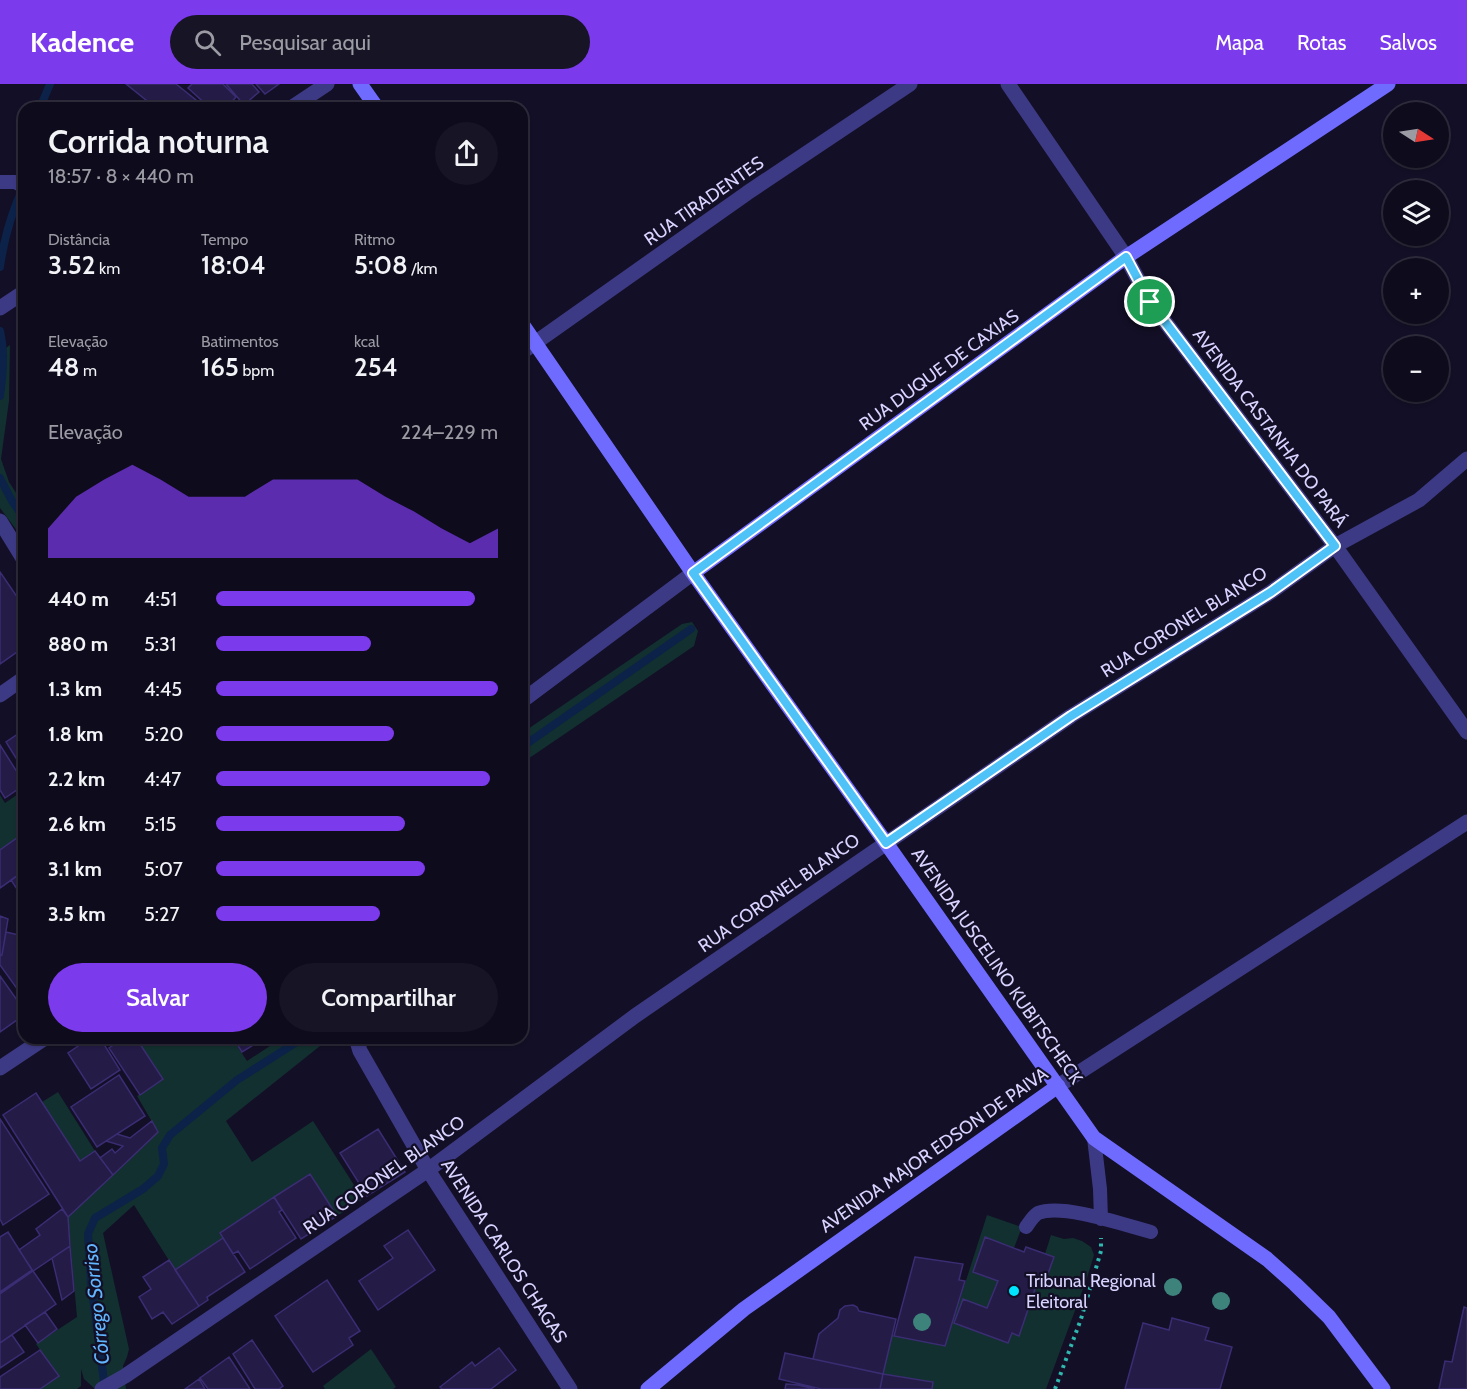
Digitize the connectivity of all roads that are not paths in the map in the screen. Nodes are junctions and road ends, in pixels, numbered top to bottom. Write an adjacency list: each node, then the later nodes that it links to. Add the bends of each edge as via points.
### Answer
1 (327, 84): 6 (street)
2 (360, 84): 7 (street)
3 (910, 84): 14 (street, RUA TIRADENTES, via 747,193)
4 (1008, 84): 10 (street, AVENIDA CASTANHA DO PARÁ)
5 (1388, 84): 10 (street, RUA DUQUE DE CAXIAS)
6 (300, 102)
7 (373, 102)
8 (0, 182): 9 (lane)
9 (18, 185)
10 (1126, 257): 18 (street, AVENIDA CASTANHA DO PARÁ, via 1150,302); 20 (street, RUA DUQUE DE CAXIAS)
11 (18, 296): 12 (street)
12 (4, 305)
13 (528, 333): 14 (street, AVENIDA JUSCELINO KUBITSCHECK)
14 (535, 344): 15 (street, RUA TIRADENTES); 20 (street, AVENIDA JUSCELINO KUBITSCHECK)
15 (528, 348)
16 (1467, 459): 18 (street, RUA CORONEL BLANCO, via 1419,500)
17 (0, 521): 19 (street)
18 (1335, 546): 24 (street, AVENIDA CASTANHA DO PARÁ); 26 (street, RUA CORONEL BLANCO, via 1271,592 1071,716)
19 (18, 550)
20 (693, 573): 23 (street, RUA DUQUE DE CAXIAS); 26 (street, AVENIDA JUSCELINO KUBITSCHECK)
21 (18, 682): 22 (street)
22 (0, 695)
23 (528, 697)
24 (1467, 732)
25 (1467, 822): 30 (street, AVENIDA MAJOR EDSON DE PAIVA)
26 (886, 843): 30 (street, AVENIDA JUSCELINO KUBITSCHECK); 32 (street, RUA CORONEL BLANCO, via 635,1016)
27 (36, 1044): 29 (street)
28 (358, 1044): 32 (street, AVENIDA CARLOS CHAGAS)
29 (0, 1068)
30 (1058, 1086): 31 (street, AVENIDA JUSCELINO KUBITSCHECK); 38 (street, AVENIDA MAJOR EDSON DE PAIVA, via 744,1309)
31 (1094, 1138): 33 (lane); 39 (street, AVENIDA JUSCELINO KUBITSCHECK, via 1267,1259 1329,1317)
32 (429, 1170): 36 (street, RUA CORONEL BLANCO); 37 (street, AVENIDA CARLOS CHAGAS)
33 (1101, 1218): 34 (lane, via 1051,1211 1036,1214); 35 (lane)
34 (1026, 1227)
35 (1151, 1232)
36 (102, 1389)
37 (570, 1389)
38 (648, 1389)
39 (1383, 1389)

